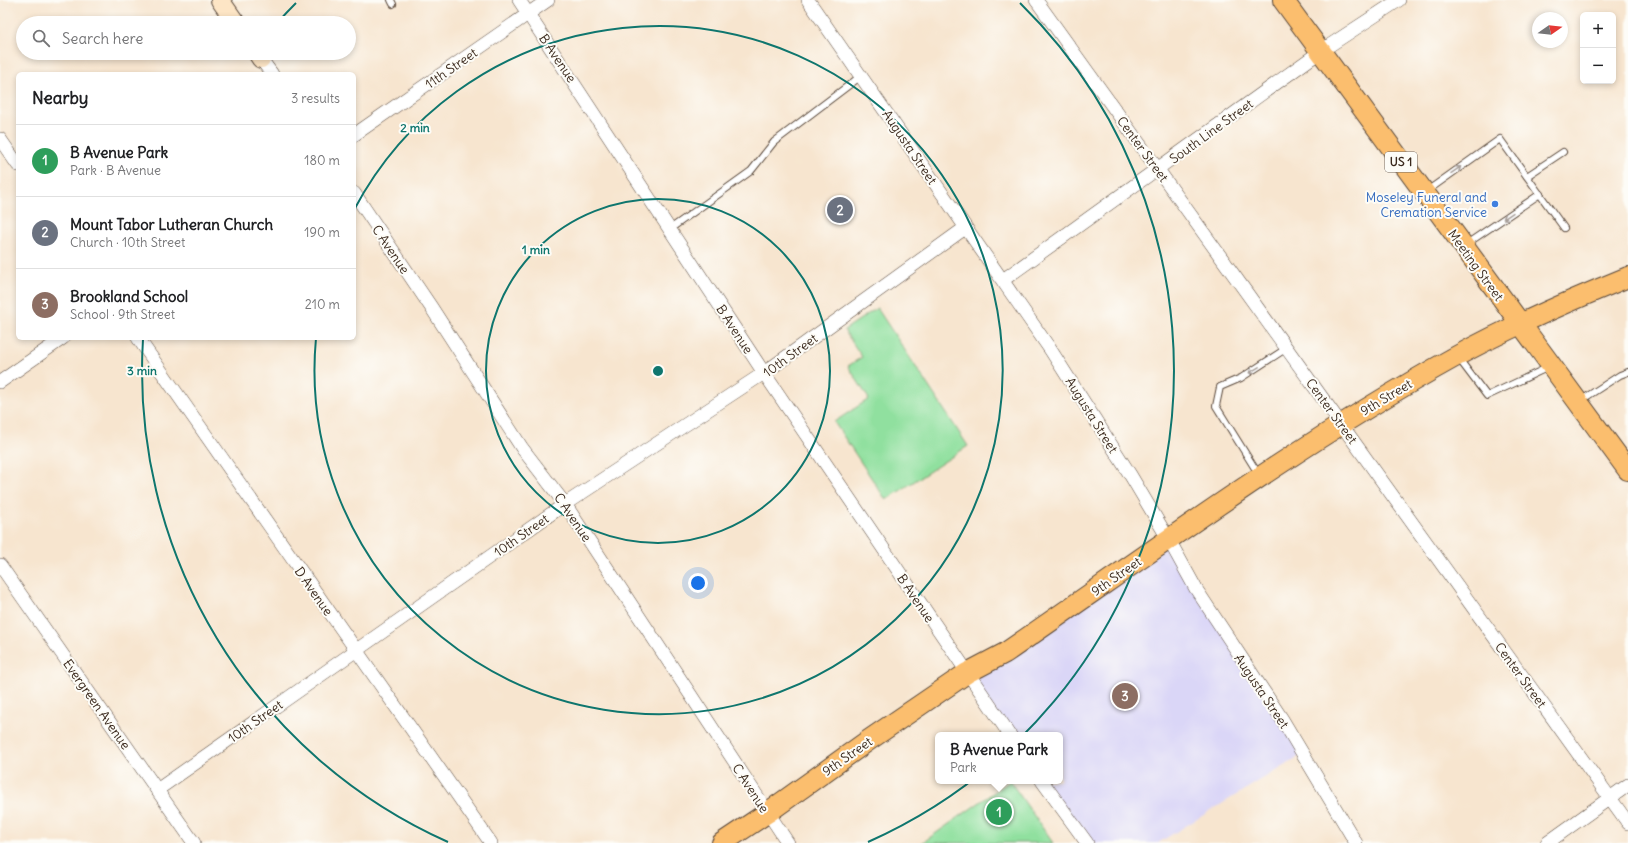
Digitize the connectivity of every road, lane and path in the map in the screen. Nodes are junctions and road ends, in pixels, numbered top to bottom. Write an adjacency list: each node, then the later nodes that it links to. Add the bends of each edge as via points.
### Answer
1 (220, 0): 9 (street)
2 (518, 0): 8 (street, B Avenue)
3 (548, 0): 8 (street, 11th Street)
4 (808, 0): 13 (street, Augusta Street)
5 (1036, 0): 18 (street, Center Street)
6 (1283, 0): 10 (main road, Meeting Street / US 1)
7 (1399, 0): 10 (street, South Line Street)
8 (528, 14): 14 (street, 11th Street); 25 (street, B Avenue)
9 (231, 16)
10 (1321, 51): 18 (street, South Line Street); 20 (main road, Meeting Street / US 1)
11 (262, 60): 12 (street)
12 (271, 72)
13 (861, 76): 23 (street, Augusta Street); 25 (lane, via 774,142 751,171)
14 (356, 134)
15 (0, 139): 17 (street)
16 (1563, 152): 19 (lane)
17 (16, 162)
18 (1158, 169): 28 (street, South Line Street); 32 (street, Center Street)
19 (1527, 176): 20 (lane, one-way to 19, via 1500,139); 21 (lane)
20 (1424, 193): 26 (main road, Meeting Street / US 1)
21 (1540, 194): 24 (lane); 26 (lane, one-way to 26)
22 (356, 196): 42 (street, C Avenue, via 522,448)
23 (965, 228): 28 (street, Augusta Street); 36 (street, 10th Street)
24 (1564, 228)
25 (670, 229): 36 (street, B Avenue)
26 (1463, 246): 29 (main road, Meeting Street / US 1)
27 (1628, 277): 29 (main road, 9th Street)
28 (1003, 280): 43 (street, Augusta Street, via 1050,349)
29 (1519, 324): 33 (main road, 9th Street); 34 (main road, Meeting Street / US 1)
30 (60, 340): 37 (street)
31 (139, 340): 45 (street, D Avenue)
32 (1286, 348): 39 (street, Center Street); 41 (lane, one-way to 41, via 1241,378 1220,387 1216,406)
33 (1457, 356): 34 (lane, via 1487,396); 39 (main road, 9th Street)
34 (1551, 366): 38 (main road, Meeting Street / US 1)
35 (1628, 372): 38 (lane)
36 (764, 373): 42 (street, 10th Street); 46 (street, B Avenue)
37 (0, 382)
38 (1578, 403): 40 (main road, Meeting Street / US 1)
39 (1341, 424): 41 (main road, 9th Street); 51 (street, Center Street)
40 (1628, 470)
41 (1261, 477): 43 (main road, 9th Street)
42 (565, 504): 45 (street, 10th Street); 52 (street, C Avenue)
43 (1169, 540): 46 (main road, 9th Street, via 1005,653); 59 (street, Augusta Street, via 1196,589 1282,719)
44 (0, 565): 50 (street, Evergreen Avenue)
45 (356, 651): 50 (street, 10th Street); 55 (street, D Avenue)
46 (967, 673): 47 (street, B Avenue); 52 (main road, 9th Street)
47 (1008, 732)
48 (1044, 784): 58 (street)
49 (1628, 785): 51 (street)
50 (157, 790): 54 (street, Evergreen Avenue)
51 (1610, 798): 53 (street, Center Street); 60 (street)
52 (767, 813): 56 (main road, 9th Street); 57 (street, C Avenue)
53 (1628, 823)
54 (194, 843)
55 (491, 843)
56 (722, 843)
57 (788, 843)
58 (1087, 843)
59 (1356, 843)
60 (1547, 843)

